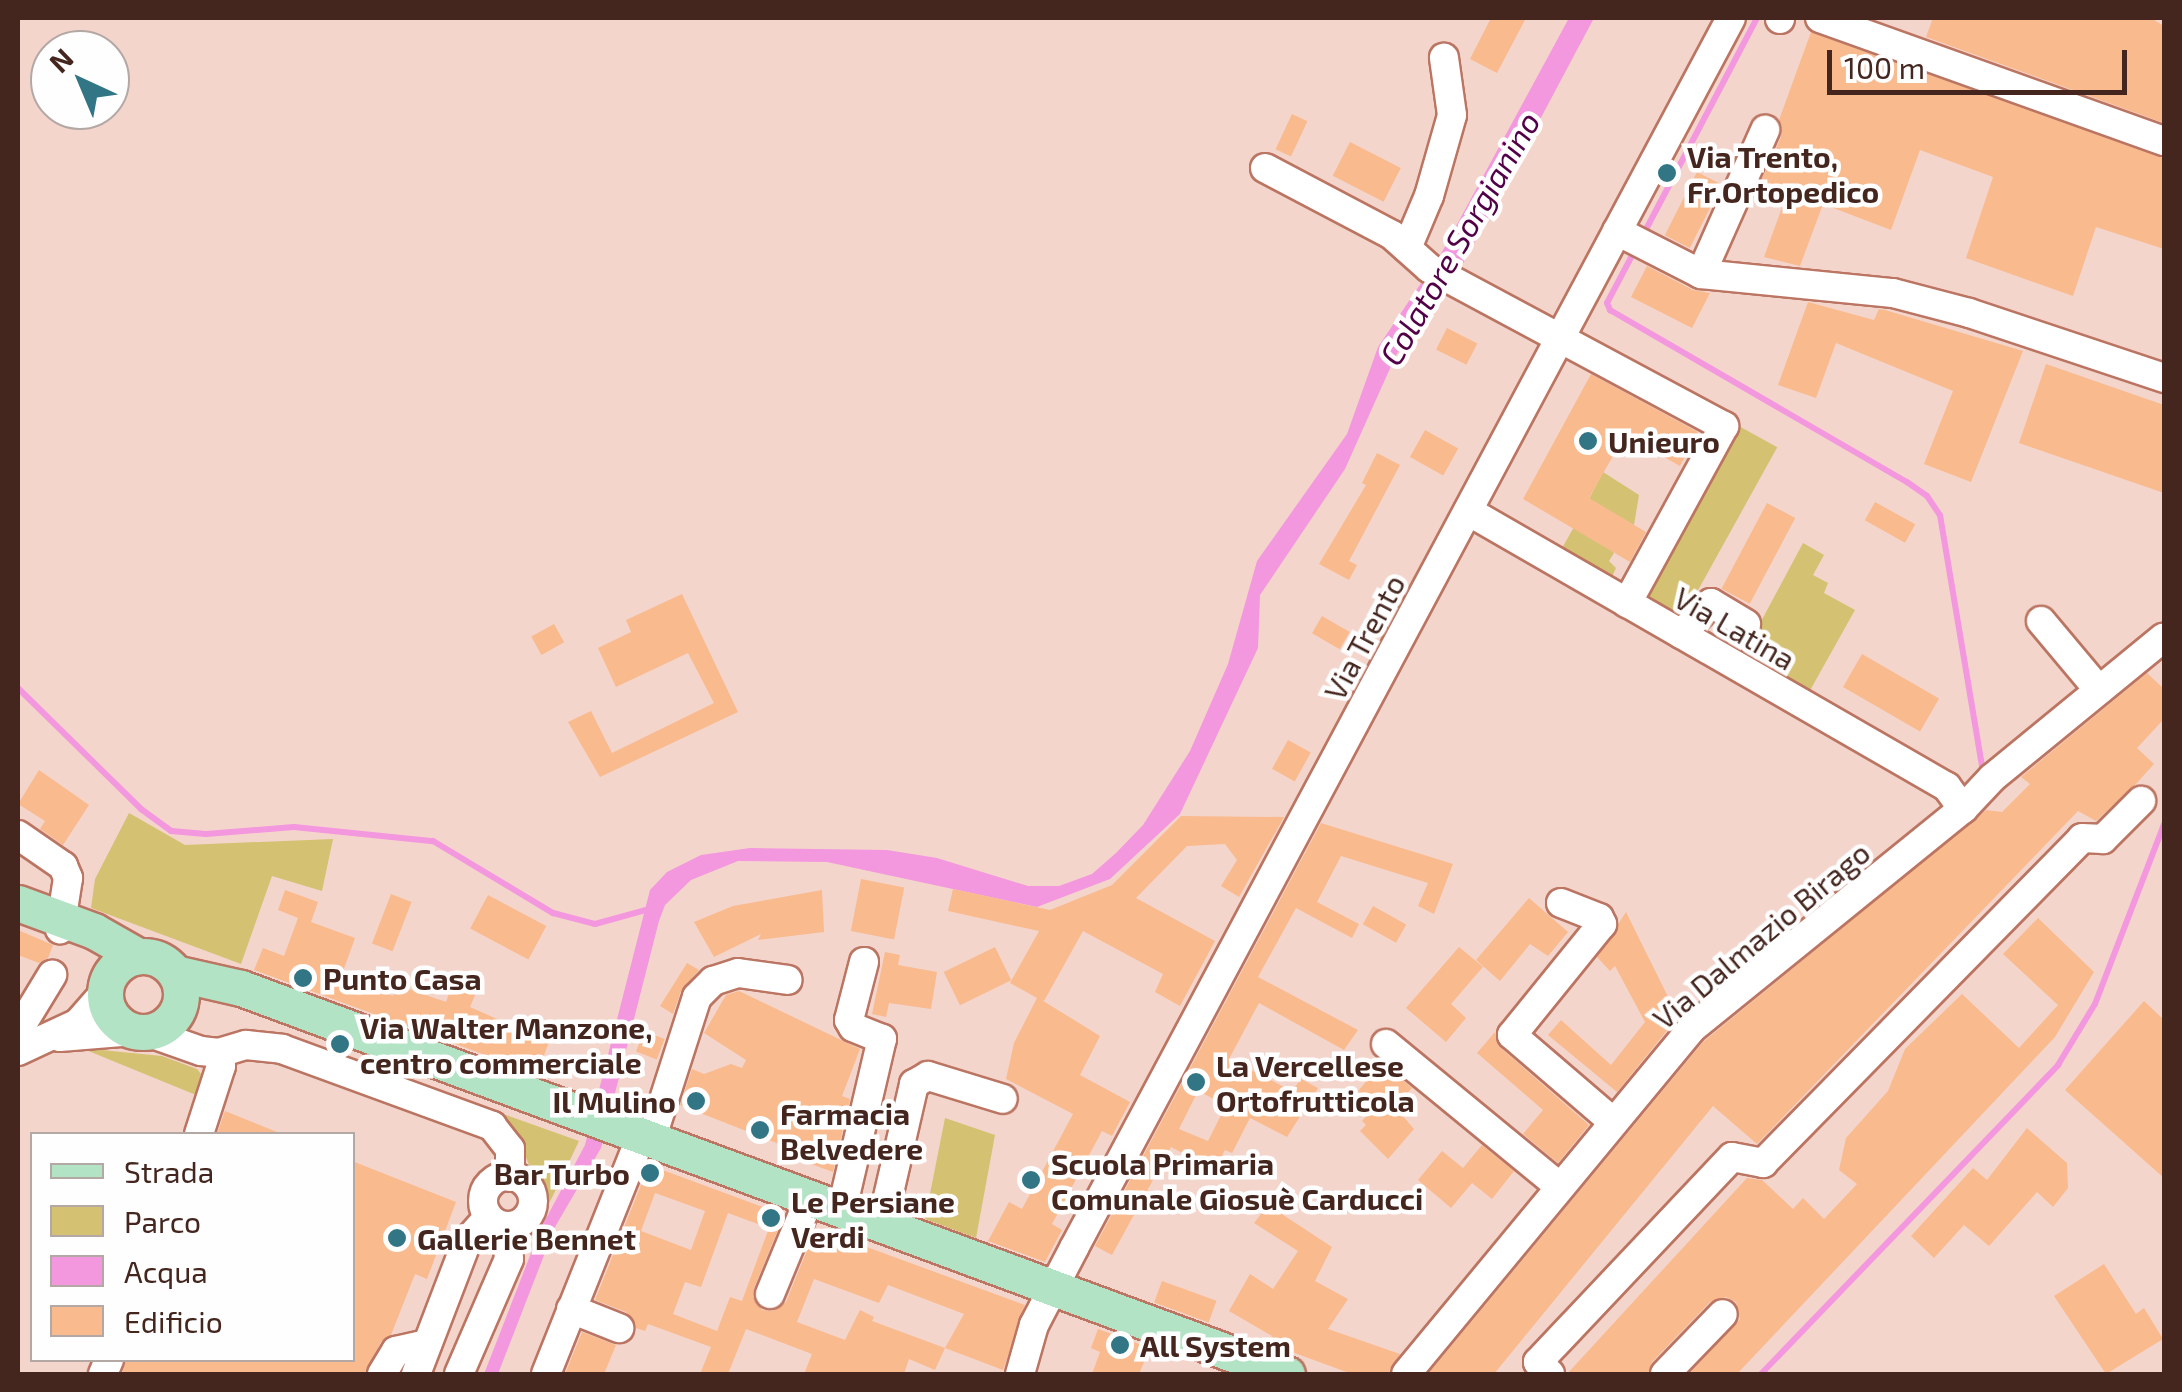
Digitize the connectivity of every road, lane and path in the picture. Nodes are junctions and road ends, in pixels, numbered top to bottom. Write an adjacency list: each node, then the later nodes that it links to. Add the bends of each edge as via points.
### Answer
1 (1731, 18): 7 (street, Via Trento)
2 (1826, 20): 5 (street)
3 (1444, 58): 8 (street, via 1452,115)
4 (1765, 130): 9 (street)
5 (2164, 141)
6 (1265, 168): 8 (street)
7 (1631, 238): 9 (street); 10 (street, Via Trento)
8 (1407, 248): 10 (street, via 1429,268)
9 (1701, 274): 11 (street, via 1893,293)
10 (1562, 339): 12 (street, Via Trento); 13 (street, via 1724,426)
11 (2164, 378)
12 (1480, 501): 13 (street, Via Latina); 46 (street, Via Trento)
13 (1628, 603): 16 (street, Via Latina)
14 (2041, 621): 18 (street)
15 (1746, 624): 16 (street, via 1710,604)
16 (1682, 634): 20 (street, Via Latina, via 1947,788)
17 (2160, 646): 18 (street, Via Dalmazio Birago)
18 (2099, 690): 20 (street, Via Dalmazio Birago)
19 (2141, 800): 59 (street, via 2104,839 2082,838 1763,1163 1732,1158 1538,1362)
20 (1963, 809): 38 (street, Via Dalmazio Birago, via 1691,1029)
21 (18, 835): 23 (street, via 63,866 68,878)
22 (1561, 902): 38 (street, via 1602,924 1512,1035)
23 (46, 916): 24 (main road); 29 (main road, via 87,951)
24 (138, 956): 26 (main road, via 158,959); 29 (main road, via 120,963)
25 (864, 962): 43 (street, via 849,1020 882,1039)
26 (175, 973): 30 (main road, via 241,988); 31 (main road, via 181,996)
27 (52, 975): 32 (street)
28 (788, 980): 39 (street, via 738,974 713,981 697,997)
29 (105, 989): 31 (main road, via 114,1019); 33 (street, via 78,1023)
30 (276, 1004): 31 (main road, via 221,998); 39 (main road)
31 (158, 1023): 33 (street); 36 (street)
32 (18, 1032)
33 (48, 1037): 35 (street)
34 (1386, 1044): 42 (street)
35 (18, 1051)
36 (208, 1051): 40 (street, via 221,1066); 41 (street, via 282,1049 492,1126 510,1149)
37 (1003, 1099): 45 (street, via 928,1076 914,1084)
38 (1613, 1122): 42 (street, Via Dalmazio Birago)
39 (623, 1130): 43 (main road); 48 (street)
40 (200, 1132)
41 (510, 1177): 44 (street, via 494,1180 484,1195); 44 (street, via 524,1183 532,1200 525,1219)
42 (1560, 1187): 58 (street, Via Dalmazio Birago)
43 (826, 1203): 45 (main road); 47 (street)
44 (498, 1222): 51 (street, via 467,1241); 54 (street, via 509,1259)
45 (882, 1223): 46 (main road)
46 (1054, 1287): 56 (street, Via Trento); 57 (main road)
47 (770, 1294)
48 (571, 1309): 50 (street); 55 (street)
49 (1722, 1314): 60 (street)
50 (619, 1328)
51 (427, 1344): 52 (street, via 396,1351); 53 (street)
52 (382, 1374)
53 (416, 1374)
54 (459, 1374)
55 (546, 1374)
56 (1020, 1374)
57 (1288, 1374)
58 (1406, 1374)
59 (1550, 1374)
60 (1665, 1374)

